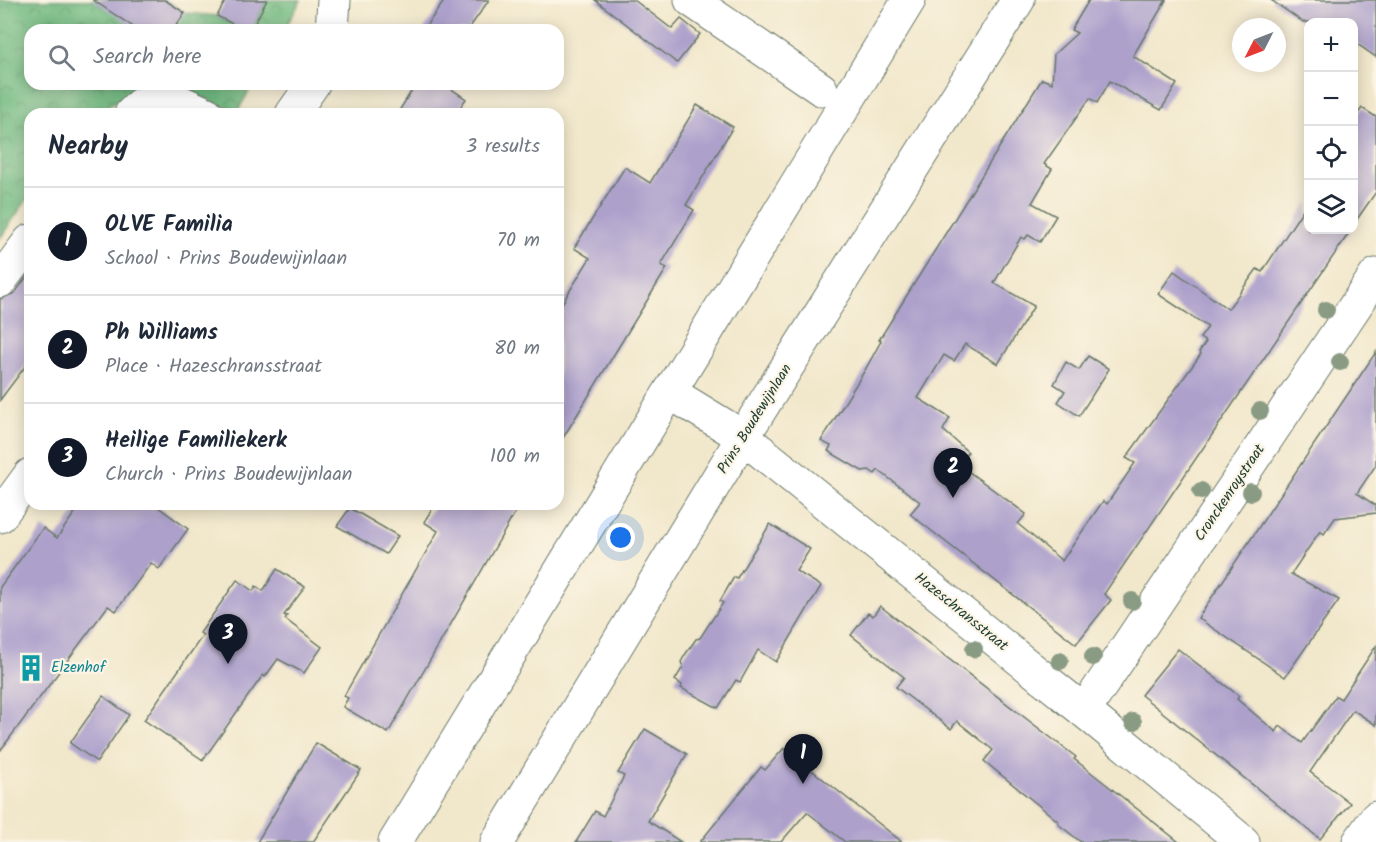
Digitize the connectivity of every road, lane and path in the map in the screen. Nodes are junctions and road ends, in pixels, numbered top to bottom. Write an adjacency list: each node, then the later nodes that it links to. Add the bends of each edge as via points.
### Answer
1 (334, 0): 5 (main road)
2 (692, 0): 6 (main road)
3 (909, 0): 14 (main road)
4 (1018, 0): 15 (main road, Prins Boudewijnlaan)
5 (332, 24)
6 (821, 89)
7 (309, 90): 10 (main road)
8 (137, 108): 9 (main road, via 167,96)
9 (194, 108)
10 (296, 108)
11 (24, 249): 13 (main road)
12 (1376, 275): 18 (main road, Cronckenroystraat)
13 (0, 281)
14 (671, 393): 15 (main road, Hazeschransstraat); 20 (main road)
15 (743, 437): 18 (main road, Hazeschransstraat); 21 (main road, Prins Boudewijnlaan)
16 (24, 483): 17 (main road)
17 (0, 516)
18 (1084, 711): 22 (main road, Hazeschransstraat)
19 (1376, 818): 23 (main road)
20 (396, 842)
21 (497, 842)
22 (1243, 842)
23 (1359, 842)

